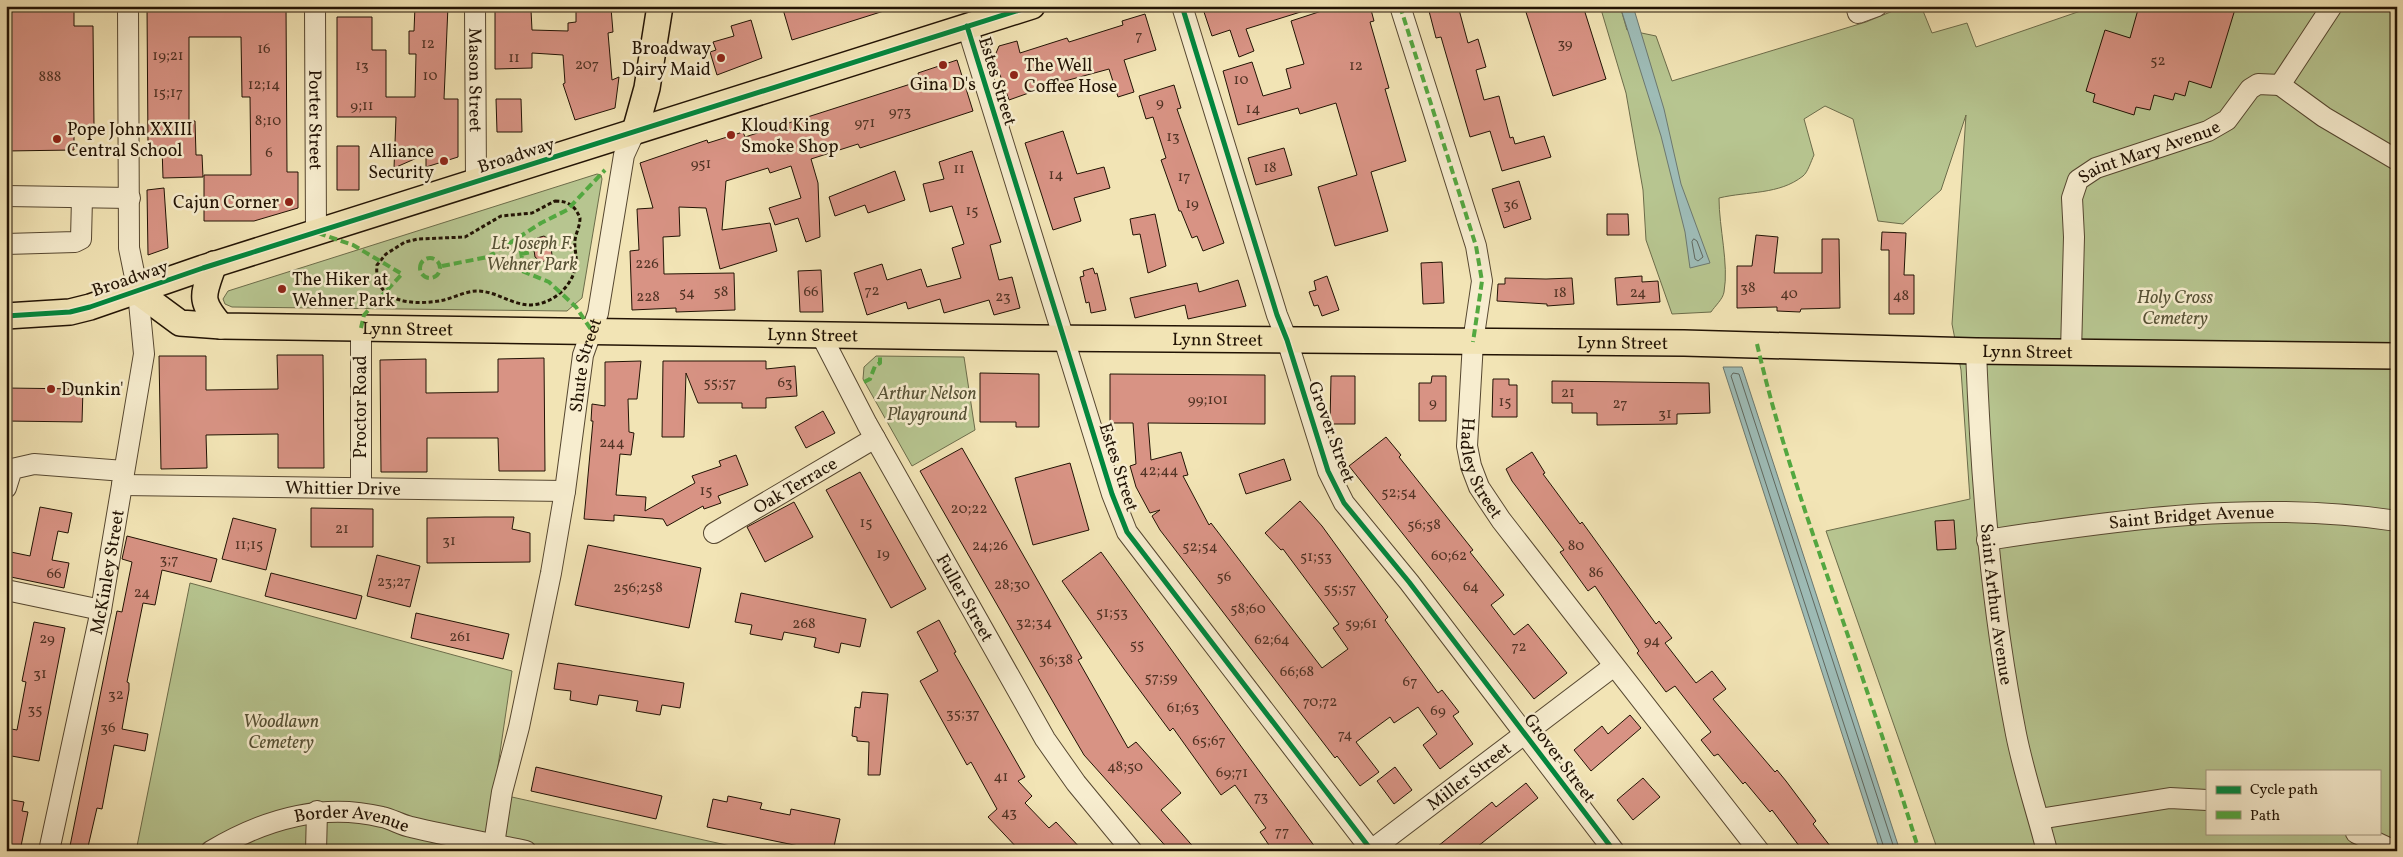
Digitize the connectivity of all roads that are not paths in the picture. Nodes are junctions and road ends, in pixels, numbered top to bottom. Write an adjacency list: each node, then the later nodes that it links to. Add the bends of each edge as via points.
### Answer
1 (128, 6): 18 (street, McKinley Street)
2 (315, 6): 19 (street, Porter Street)
3 (475, 6): 15 (street, Mason Street)
4 (660, 6): 13 (main road, Shute Street)
5 (1032, 6): 11 (main road, Broadway)
6 (1182, 6): 29 (street, Grover Street)
7 (1400, 6): 30 (street, Hadley Street, via 1476,246 1482,281)
8 (1877, 6): 10 (street)
9 (2332, 6): 12 (street)
10 (1857, 10)
11 (967, 26): 13 (main road, Broadway); 28 (street, Estes Street)
12 (2280, 85): 14 (street, via 2324,117); 32 (street, Saint Mary Avenue, via 2258,84 2250,89 2227,120 2208,131 2096,168 2078,180 2072,198)
13 (635, 131): 15 (main road, Broadway); 26 (street, Shute Street, via 624,155 599,307)
14 (2397, 160)
15 (476, 182): 19 (main road, Broadway)
16 (6, 196): 17 (street)
17 (82, 198): 18 (street); 20 (street, via 81,239 75,242)
18 (130, 198): 22 (street, McKinley Street, via 129,248)
19 (316, 232): 21 (main road, Broadway)
20 (6, 244)
21 (214, 264): 22 (main road, Broadway); 24 (main road, via 203,296 209,312)
22 (138, 292): 23 (main road, Broadway, via 70,312); 24 (main road, Lynn Street, via 180,322); 35 (street, McKinley Street, via 144,354)
23 (6, 316)
24 (221, 326): 25 (main road, Lynn Street)
25 (361, 328): 26 (main road, Lynn Street); 36 (street, Proctor Road)
26 (592, 331): 27 (main road, Lynn Street); 38 (street, Shute Street, via 583,355)
27 (820, 333): 28 (main road, Lynn Street); 34 (street, Fuller Street)
28 (1063, 338): 29 (main road, Lynn Street); 51 (street, Estes Street, via 1127,532)
29 (1287, 340): 30 (main road, Lynn Street); 45 (street, Grover Street, via 1328,471 1344,503)
30 (1473, 342): 31 (main road, Lynn Street, via 1684,343); 44 (street, Hadley Street, via 1467,446 1479,487)
31 (1976, 351): 32 (main road, Lynn Street); 41 (street, Saint Arthur Avenue)
32 (2071, 352): 33 (main road, Lynn Street)
33 (2397, 356)
34 (875, 438): 40 (street, Oak Terrace); 56 (street, Fuller Street, via 1046,739 1076,784)
35 (123, 478): 36 (street, Whittier Drive); 37 (street, Whittier Drive, via 34,464 12,469); 43 (street, McKinley Street)
36 (361, 486): 38 (street, Whittier Drive)
37 (6, 488)
38 (565, 491): 50 (street, Shute Street)
39 (2397, 521): 41 (street, Saint Bridget Avenue, via 2280,512 2220,512 2111,521)
40 (714, 533)
41 (1987, 540): 48 (street, Saint Arthur Avenue, via 2000,646 2016,736)
42 (6, 590): 43 (street)
43 (101, 610): 52 (street, McKinley Street)
44 (1614, 666): 45 (street, Miller Street); 58 (street, Hadley Street)
45 (1524, 733): 51 (street, Miller Street); 57 (street, Grover Street)
46 (2206, 800): 48 (street, via 2170,798)
47 (317, 811): 50 (street, Border Avenue, via 381,817); 53 (street, Border Avenue, via 281,819 241,834); 54 (street)
48 (2039, 819): 59 (street, Saint Arthur Avenue)
49 (2358, 834): 60 (street)
50 (493, 847): 55 (street, Border Avenue)
51 (1371, 850)
52 (49, 851)
53 (211, 851)
54 (316, 851)
55 (526, 851)
56 (1132, 851)
57 (1614, 851)
58 (1759, 851)
59 (2047, 851)
60 (2395, 851)

